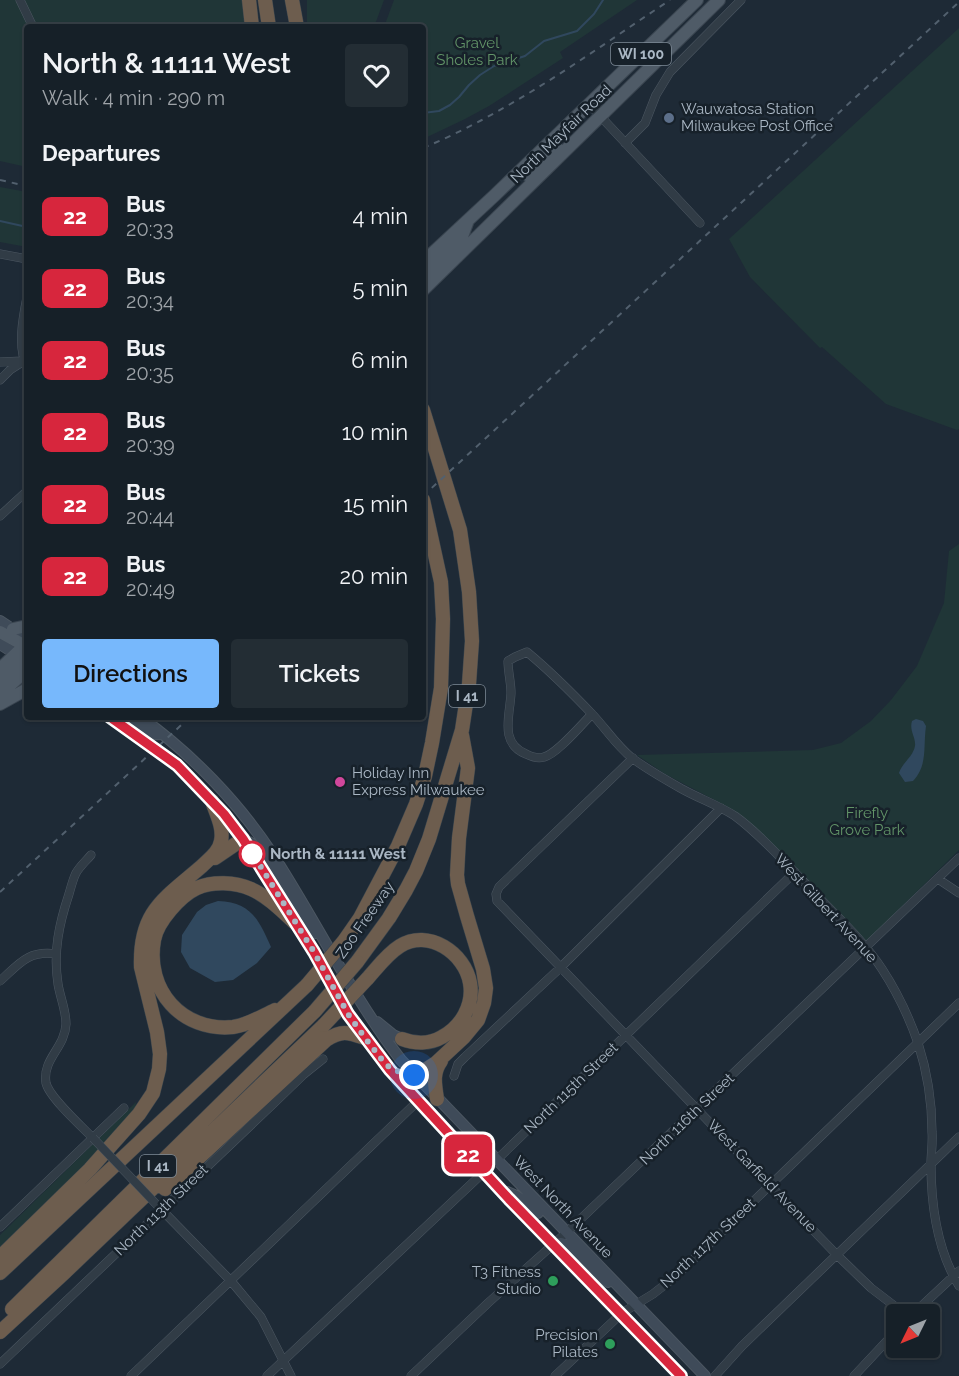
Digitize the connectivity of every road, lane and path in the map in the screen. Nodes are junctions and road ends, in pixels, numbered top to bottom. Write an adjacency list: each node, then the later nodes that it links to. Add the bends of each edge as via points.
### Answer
1 (20, 0): 8 (street)
2 (249, 0): 9 (highway)
3 (265, 0): 10 (highway)
4 (292, 0): 11 (highway)
5 (719, 0): 13 (main road, North Mayfair Road / WI 100)
6 (741, 0): 14 (street, via 670,72 645,123)
7 (693, 4): 12 (main road, North Mayfair Road / WI 100); 13 (main road, via 660,48 603,104)
8 (32, 24)
9 (252, 24)
10 (269, 24)
11 (296, 24)
12 (588, 104): 13 (street); 15 (main road, via 591,111 587,119 530,174); 16 (main road, North Mayfair Road / WI 100)
13 (601, 117): 14 (street); 15 (main road, North Mayfair Road / WI 100)
14 (625, 143): 17 (street)
15 (504, 210): 22 (main road, North Mayfair Road / WI 100)
16 (469, 219): 20 (main road, North Mayfair Road / WI 100); 21 (main road, via 460,242)
17 (700, 223)
18 (0, 254): 19 (street)
19 (24, 259)
20 (426, 259)
21 (426, 274)
22 (426, 287)
23 (24, 317): 24 (street)
24 (24, 353)
25 (0, 362): 26 (street)
26 (24, 363)
27 (24, 364): 28 (street)
28 (0, 380)
29 (426, 420): 51 (highway, Zoo Freeway / I 41, via 460,530 469,592 472,641)
30 (24, 494): 32 (street)
31 (426, 514): 71 (highway, Zoo Freeway / I 41, bridge, via 441,582 443,619 441,688 425,776 398,846 360,918)
32 (0, 516)
33 (0, 621): 35 (main road)
34 (24, 627): 35 (main road)
35 (6, 631): 37 (main road)
36 (0, 644): 38 (main road)
37 (24, 651)
38 (24, 652)
39 (24, 653): 42 (main road)
40 (24, 653): 43 (main road)
41 (24, 654): 45 (main road)
42 (0, 669)
43 (0, 683)
44 (24, 691): 46 (main road)
45 (0, 694)
46 (0, 704)
47 (592, 714): 47 (street, West Gilbert Avenue, via 553,753 534,757 521,752 507,734 511,690 508,661 527,652); 53 (street, West Gilbert Avenue)
48 (115, 720): 50 (main road)
49 (144, 720): 52 (main road, West North Avenue)
50 (127, 728): 52 (main road, via 136,725 152,735); 54 (main road, via 177,765)
51 (462, 730): 77 (highway, via 468,768 457,860 458,884 486,988 478,1020); 109 (highway, Zoo Freeway / I 41, bridge, via 416,871 357,963 315,1011)
52 (163, 734): 56 (main road, West North Avenue, via 205,772)
53 (633, 758): 55 (street, West Gilbert Avenue); 68 (street, West Garfield Avenue, via 499,886 496,894 499,904)
54 (212, 801): 57 (main road); 60 (highway, via 221,827 221,841 217,852)
55 (721, 808): 61 (street, West Gilbert Avenue, via 756,834); 68 (street)
56 (256, 831): 57 (main road); 65 (main road, West North Avenue)
57 (243, 839): 60 (highway); 64 (main road); 65 (main road, via 263,855 296,910)
58 (91, 855): 67 (street, via 75,874 59,928)
59 (959, 858): 62 (street, North 116th Street)
60 (196, 871): 98 (highway, via 157,906 143,938 141,967 160,1054 153,1093 90,1169)
61 (795, 872): 66 (street, West Gilbert Avenue); 73 (street, North 115th Street)
62 (938, 879): 63 (street); 66 (street, North 116th Street)
63 (959, 893)
64 (294, 922): 71 (highway, via 250,888 209,885 196,889 176,904 161,923 153,945 154,967 165,997 179,1013 198,1023 234,1027); 74 (main road)
65 (324, 940): 72 (main road, West North Avenue)
66 (866, 947): 76 (street, West Gilbert Avenue, via 898,995); 85 (street, North 116th Street)
67 (56, 954): 69 (street, via 28,957); 87 (street, via 66,1024 60,1046 45,1071 47,1086)
68 (560, 968): 73 (street, West Garfield Avenue); 81 (street, via 458,1064)
69 (0, 981)
70 (959, 1003): 76 (street, North 117th Street)
71 (288, 1004): 99 (highway, Zoo Freeway / I 41)
72 (369, 1016): 75 (main road); 80 (main road, West North Avenue)
73 (625, 1035): 85 (street, West Garfield Avenue); 88 (street, North 115th Street)
74 (365, 1038): 79 (main road); 101 (highway, via 347,1032 326,1040 92,1256)
75 (402, 1039): 101 (highway, bridge, via 424,1043 452,1032 470,999 470,982 463,964 435,941 422,939 400,946 324,1025)
76 (918, 1043): 89 (street, West Gilbert Avenue, via 931,1103); 91 (street, North 117th Street)
77 (443, 1058): 80 (highway); 82 (highway, via 434,1079)
78 (323, 1059): 93 (street, North 113th Street)
79 (386, 1065): 80 (main road); 83 (main road)
80 (414, 1075): 82 (main road, West North Avenue)
81 (454, 1076)
82 (438, 1099): 88 (main road, West North Avenue)
83 (418, 1101): 90 (main road); 102 (street)
84 (124, 1108): 87 (street)
85 (697, 1109): 91 (street, West Garfield Avenue); 95 (street, North 116th Street)
86 (959, 1137): 89 (street)
87 (93, 1138): 93 (street, bridge); 94 (street)
88 (496, 1160): 90 (street, North 115th Street); 95 (main road, West North Avenue)
89 (931, 1164): 97 (street); 100 (street, West Gilbert Avenue, via 936,1225)
90 (484, 1172): 92 (main road); 112 (street, North 115th Street)
91 (769, 1185): 97 (street, West Garfield Avenue); 107 (street, North 117th Street, via 676,1275)
92 (502, 1190): 95 (main road, via 529,1204 554,1229); 96 (main road)
93 (159, 1207): 102 (street); 113 (street, North 113th Street)
94 (0, 1227)
95 (567, 1232): 96 (street, North 116th Street); 104 (main road, West North Avenue)
96 (554, 1244): 104 (main road, via 569,1246 607,1282); 108 (main road); 117 (street, North 116th Street)
97 (837, 1255): 105 (street, West Garfield Avenue); 121 (street)
98 (0, 1257)
99 (0, 1273)
100 (956, 1273): 103 (street, West Gilbert Avenue); 106 (street)
101 (63, 1274): 110 (highway)
102 (231, 1281): 112 (street, via 261,1317); 114 (street)
103 (959, 1286)
104 (621, 1288): 107 (main road, West North Avenue)
105 (892, 1304)
106 (924, 1304)
107 (636, 1305): 108 (street, North 117th Street); 120 (main road, West North Avenue)
108 (622, 1313): 118 (street, North 117th Street); 119 (main road)
109 (0, 1321)
110 (0, 1332)
111 (886, 1342): 122 (street)
112 (284, 1360): 115 (street, North 115th Street); 116 (street)
113 (0, 1364)
114 (131, 1376)
115 (267, 1376)
116 (291, 1376)
117 (411, 1376)
118 (555, 1376)
119 (681, 1376)
120 (705, 1376)
121 (715, 1376)
122 (855, 1376)

